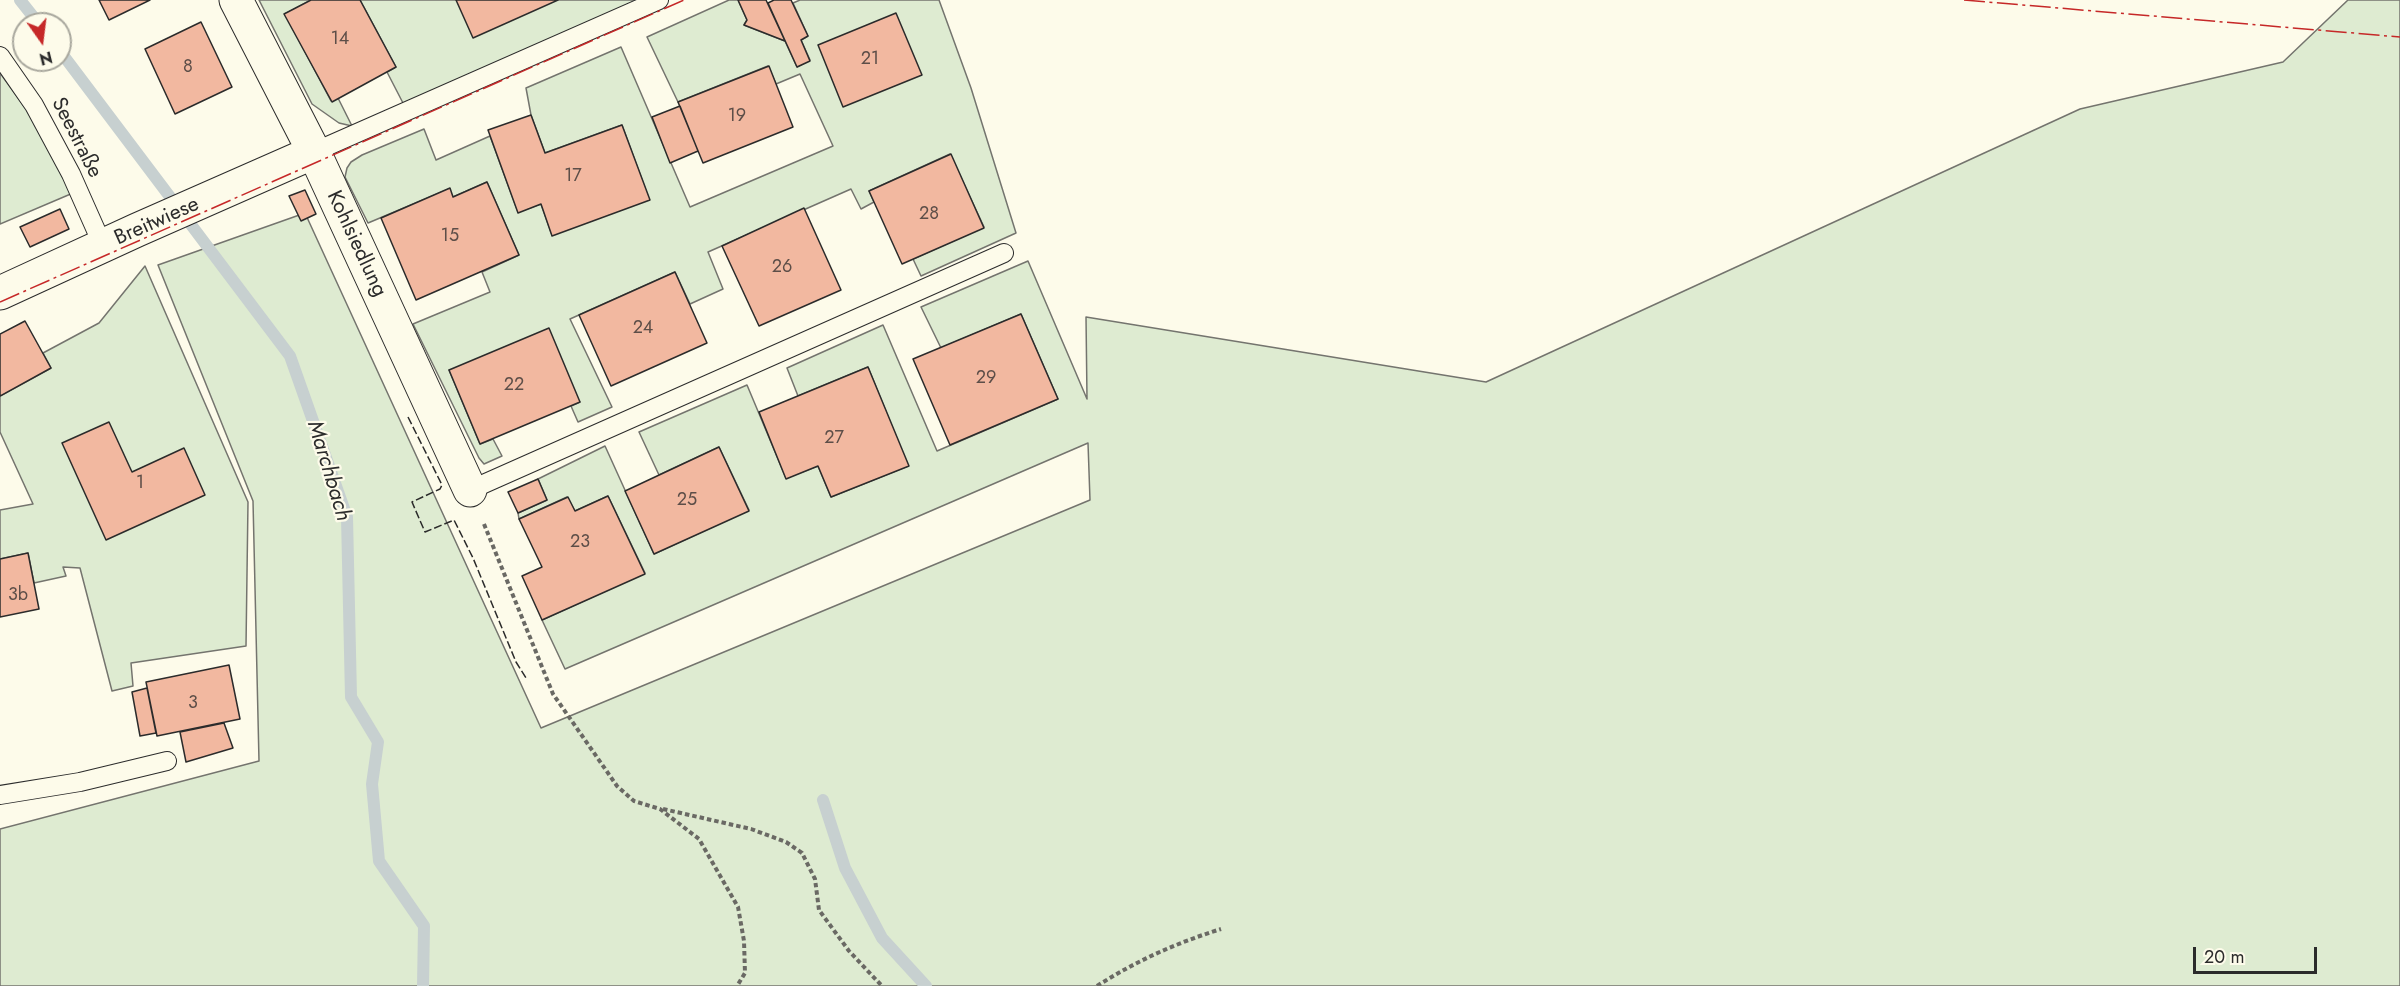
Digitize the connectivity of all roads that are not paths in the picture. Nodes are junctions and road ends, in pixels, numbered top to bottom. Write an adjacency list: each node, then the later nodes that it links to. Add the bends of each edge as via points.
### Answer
1 (236, 0): 4 (street, Kohlsiedlung)
2 (659, 0): 4 (lane)
3 (0, 56): 5 (lane, Seestraße, via 34,105)
4 (314, 152): 5 (street, Breitwiese); 8 (street, Kohlsiedlung)
5 (103, 246): 7 (street, Breitwiese)
6 (1004, 253): 8 (lane)
7 (0, 293)
8 (470, 490)
9 (167, 761): 10 (lane, via 80,782)
10 (0, 795)

